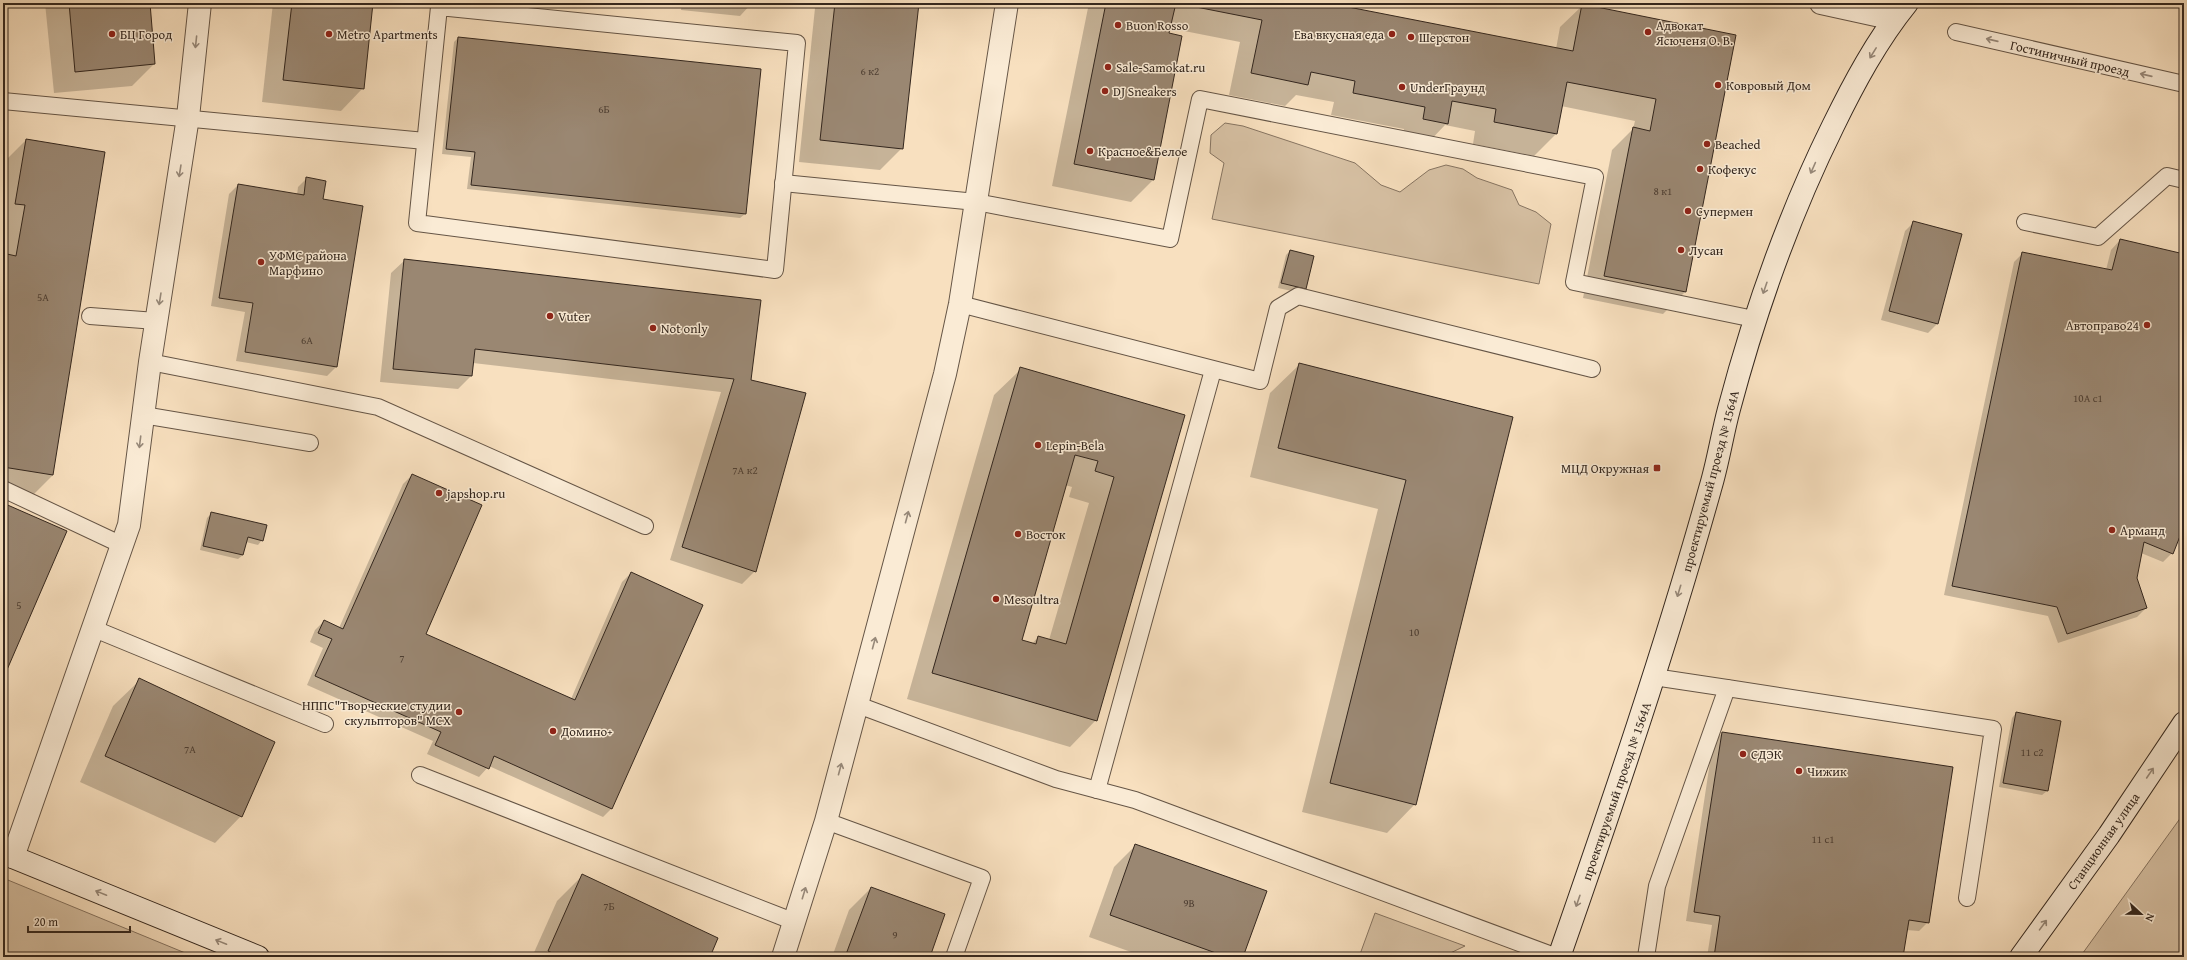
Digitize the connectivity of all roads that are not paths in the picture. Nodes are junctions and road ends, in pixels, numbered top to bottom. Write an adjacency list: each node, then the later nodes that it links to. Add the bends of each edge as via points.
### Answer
1 (200, 3): 8 (street, one-way to 8)
2 (1007, 3): 12 (street)
3 (1821, 3): 4 (street)
4 (1900, 11): 16 (street, проектируемый проезд № 1564А, one-way to 16, via 1855,82 1816,161 1788,223)
5 (1956, 32): 6 (lane, Гостиничный проезд, one-way to 5)
6 (2184, 84)
7 (3, 101): 8 (lane)
8 (188, 117): 9 (lane); 17 (street, one-way to 17)
9 (425, 141): 11 (lane, via 417,223 775,270); 11 (lane, via 439,7 797,43)
10 (2184, 180): 13 (lane, via 2167,176 2098,237)
11 (783, 183): 12 (lane)
12 (976, 202): 14 (street); 16 (lane, via 1170,240 1200,98 1595,177 1574,282)
13 (2025, 222)
14 (960, 304): 19 (lane); 29 (street, one-way to 14, via 945,374)
15 (90, 316): 17 (lane)
16 (1754, 319): 27 (street, проектируемый проезд № 1564А, one-way to 27, via 1728,411 1711,487)
17 (156, 321): 18 (street)
18 (150, 362): 21 (street); 24 (lane, via 378,407)
19 (1213, 370): 20 (lane, via 1260,381 1278,308 1298,296); 33 (lane)
20 (1592, 370)
21 (143, 415): 22 (lane); 25 (street, one-way to 25, via 129,525)
22 (310, 443)
23 (3, 489): 25 (lane)
24 (645, 526)
25 (122, 545): 26 (street)
26 (92, 628): 31 (lane); 35 (street)
27 (1654, 677): 28 (lane); 41 (street, проектируемый проезд № 1564А, one-way to 41)
28 (1727, 688): 36 (lane, via 1993,728); 42 (lane, via 1657,886)
29 (858, 705): 33 (lane, via 1056,779); 34 (street, one-way to 29)
30 (2184, 723): 43 (street, Станционная улица, one-way to 30, via 2109,835)
31 (325, 724)
32 (420, 775): 37 (lane)
33 (1097, 790): 41 (lane, via 1135,800)
34 (826, 821): 37 (street, one-way to 34); 40 (lane, via 982,878)
35 (8, 855): 38 (street, one-way to 35)
36 (1967, 898)
37 (795, 922): 39 (street)
38 (258, 957)
39 (783, 957)
40 (954, 957)
41 (1558, 957)
42 (1646, 957)
43 (2021, 957)

